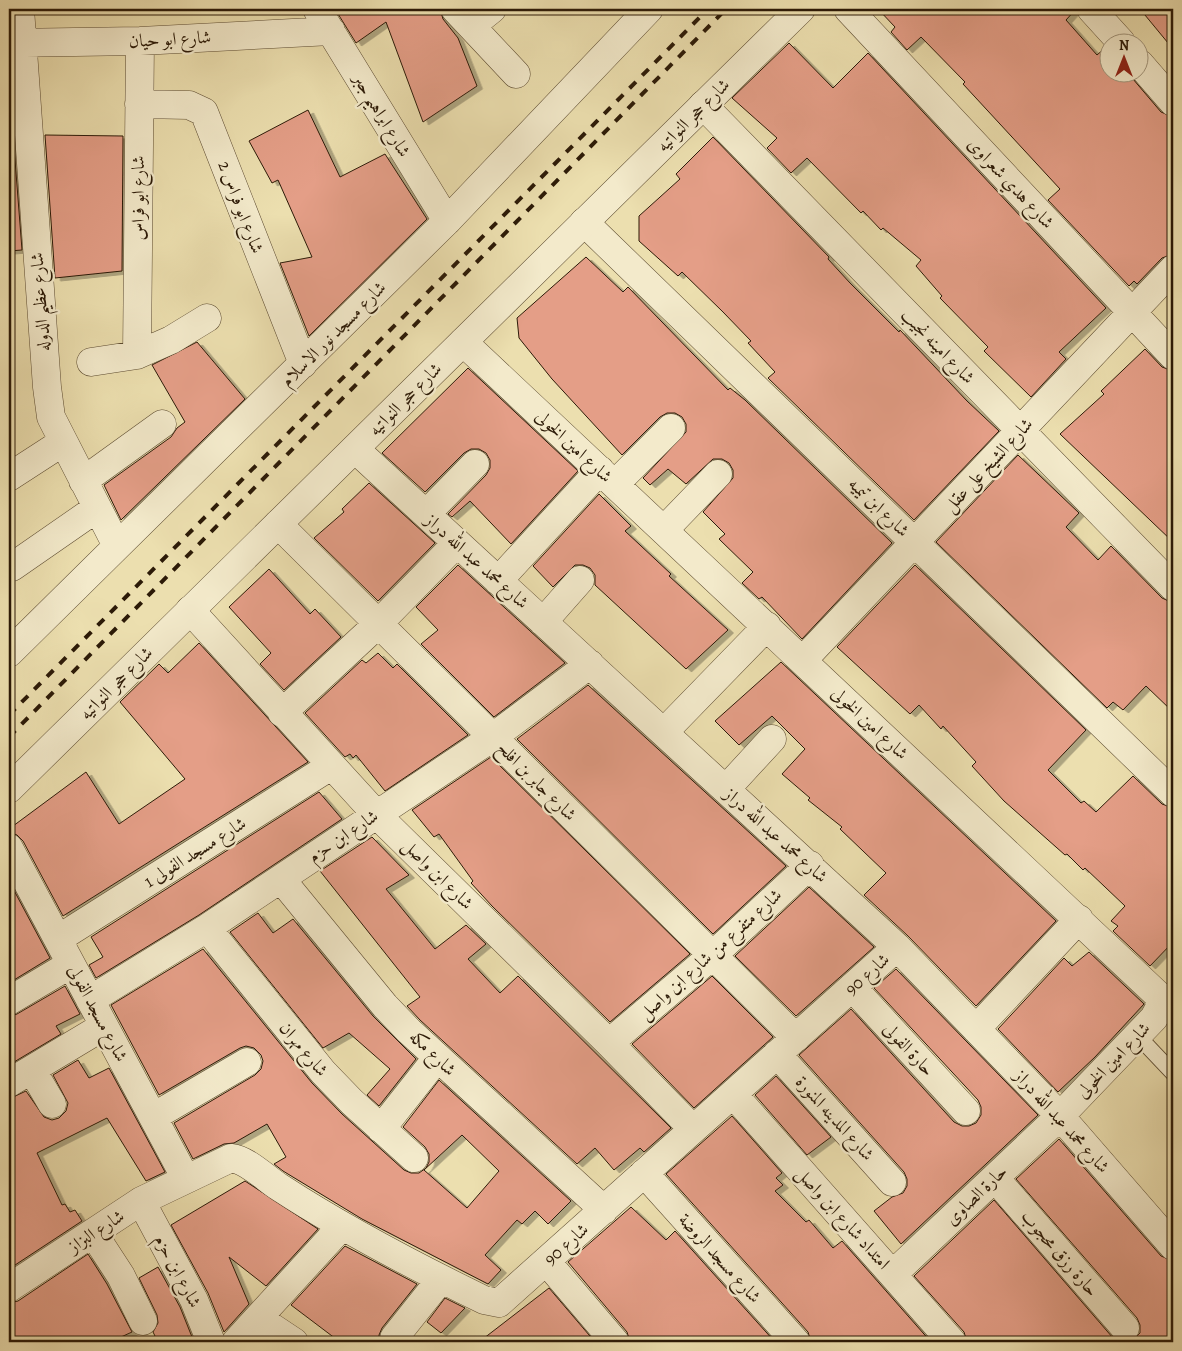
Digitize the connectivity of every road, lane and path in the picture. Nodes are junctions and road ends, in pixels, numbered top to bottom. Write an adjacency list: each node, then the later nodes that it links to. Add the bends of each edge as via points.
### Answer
1 (20, 9): 11 (street, شارع عظيم الدوله)
2 (492, 9): 7 (street)
3 (649, 9): 17 (street, شارع مسجد نور الاسلام)
4 (801, 9): 16 (street, شارع حجر النواتيه)
5 (848, 9): 20 (street, شارع هدي شعراوى)
6 (1091, 9): 9 (street)
7 (463, 17): 12 (street)
8 (324, 20): 10 (street, شارع ابو حيان); 17 (street, شارع ابراهيم جبر)
9 (1112, 32)
10 (140, 42): 11 (street, شارع ابو حيان); 15 (street, شارع ابو فراس)
11 (15, 43): 30 (street, شارع عظيم الدوله, via 47,387 51,417)
12 (516, 74)
13 (1150, 76): 14 (street)
14 (1173, 102)
15 (139, 104): 23 (street, شارع ابو فراس); 26 (street, شارع ابو فراس 2, via 189,105 204,112)
16 (703, 105): 18 (street, شارع حجر النواتيه); 29 (street, شارع امينه نجيب)
17 (447, 221): 26 (street, شارع مسجد نور الاسلام)
18 (584, 222): 22 (street, شارع حجر النواتيه); 41 (street, شارع ابن تيميه)
19 (1173, 269): 20 (street, شارع الشيخ على عقل)
20 (1132, 312): 24 (street, شارع هدي شعراوى); 29 (street, شارع الشيخ على عقل)
21 (207, 318): 23 (street, via 171,340)
22 (463, 342): 31 (street, شارع حجر النواتيه); 35 (street, شارع امين الخولى)
23 (137, 354): 25 (street)
24 (1173, 356)
25 (91, 362)
26 (303, 364): 43 (street, شارع مسجد نور الاسلام)
27 (162, 424): 36 (street)
28 (671, 428): 35 (street)
29 (1020, 430): 41 (street, شارع الشيخ على عقل); 47 (street, شارع امينه نجيب)
30 (63, 442): 34 (street); 36 (street, شارع عظيم الدوله)
31 (355, 449): 38 (street, شارع محمد عبد الله دراز); 39 (street, شارع حجر النواتيه)
32 (475, 464): 38 (street)
33 (718, 474): 40 (street)
34 (9, 477)
35 (608, 477): 40 (street, شارع امين الخولى); 46 (street)
36 (83, 481): 37 (street, شارع عظيم الدوله)
37 (97, 508): 43 (street, شارع عظيم الدوله); 44 (street)
38 (426, 514): 42 (street, شارع محمد عبد الله دراز)
39 (278, 524): 48 (street, شارع حجر النواتيه); 50 (street, شارع جابر بن افلح)
40 (664, 530): 51 (street, شارع امين الخولى)
41 (915, 542): 53 (street, شارع الشيخ على عقل); 62 (street, شارع ابن تيميه)
42 (457, 543): 46 (street, شارع محمد عبد الله دراز); 50 (street)
43 (117, 546): 52 (street, شارع مسجد نور الاسلام)
44 (12, 567)
45 (580, 580): 49 (street)
46 (498, 581): 49 (street, شارع محمد عبد الله دراز)
47 (1173, 587)
48 (190, 610): 55 (street, شارع ابن واصل); 60 (street, شارع حجر النواتيه)
49 (543, 622): 54 (street, شارع محمد عبد الله دراز)
50 (379, 623): 55 (street); 57 (street, شارع جابر بن افلح)
51 (767, 626): 53 (street, شارع امين الخولى); 56 (street)
52 (9, 653)
53 (803, 660): 67 (street, شارع امين الخولى)
54 (590, 664): 56 (street, شارع محمد عبد الله دراز); 57 (street, شارع ابن حزم)
55 (282, 713): 59 (street, شارع ابن واصل)
56 (664, 732): 61 (street, شارع محمد عبد الله دراز)
57 (493, 737): 63 (street, شارع ابن حزم); 71 (street, شارع جابر بن افلح)
58 (772, 739): 61 (street)
59 (331, 766): 63 (street, شارع ابن واصل); 69 (street, شارع مسجد الفولى 1)
60 (9, 789)
61 (726, 790): 65 (street, شارع محمد عبد الله دراز)
62 (1173, 793)
63 (376, 814): 66 (street, شارع ابن حزم); 79 (street, شارع ابن واصل)
64 (9, 848): 69 (street, شارع مسجد الفولى)
65 (810, 865): 70 (street, شارع محمد عبد الله دراز); 71 (street, شارع متفرع من شارع ابن واصل)
66 (281, 879): 68 (street, شارع ابن حزم); 81 (street, شارع مكه, via 385,1006)
67 (1079, 919): 77 (street); 78 (street, شارع امين الخولى, via 1158,995 1158,1013)
68 (208, 928): 74 (street, شارع ابن حزم); 90 (street, شارع مهران, via 323,1072)
69 (58, 939): 72 (street, شارع مسجد الفولى)
70 (897, 947): 73 (street, شارع 90); 77 (street, شارع محمد عبد الله دراز)
71 (712, 955): 79 (street, شارع متفرع من شارع ابن واصل); 80 (street, شارع جابر بن افلح)
72 (71, 964): 74 (street, شارع مسجد الفولى); 75 (street)
73 (852, 987): 80 (street, شارع 90); 87 (street, حارة الفولى)
74 (90, 1000): 76 (street, شارع مسجد الفولى)
75 (9, 1002)
76 (104, 1026): 84 (street); 89 (street, شارع مسجد الفولى)
77 (976, 1029): 88 (street, شارع محمد عبد الله دراز)
78 (1137, 1036): 83 (lane); 88 (street, شارع امين الخولى)
79 (610, 1043): 91 (street, شارع ابن واصل)
80 (786, 1046): 85 (street, شارع 90); 96 (street, شارع المدينه المنورة)
81 (437, 1058): 90 (street); 98 (street, شارع مكه)
82 (247, 1062): 89 (street)
83 (1173, 1073)
84 (20, 1077): 86 (street)
85 (733, 1094): 91 (street, شارع 90); 103 (street, امتداد شارع ابن واصل)
86 (52, 1104)
87 (966, 1111)
88 (1060, 1116): 94 (street, حارة الصاوى); 101 (street, شارع محمد عبد الله دراز)
89 (153, 1117): 95 (street, شارع مسجد الفولى)
90 (381, 1129): 92 (street, شارع مهران)
91 (694, 1130): 93 (street, شارع 90)
92 (414, 1158)
93 (644, 1174): 98 (street, شارع 90); 114 (street, شارع مسجد الروضة)
94 (995, 1178): 103 (street, حارة الصاوى); 108 (street, حارة رزق محجوب)
95 (186, 1179): 97 (street, شارع البزاز); 99 (street, شارع 90, via 225,1160 236,1159)
96 (892, 1182)
97 (141, 1201): 100 (street, شارع البزاز); 110 (street, شارع ابن حزم, via 194,1300)
98 (604, 1210): 102 (street, شارع 90)
99 (342, 1226): 104 (street, شارع 90); 106 (street)
100 (93, 1233): 105 (street, شارع البزاز); 107 (street, via 121,1276)
101 (1173, 1246)
102 (546, 1262): 104 (street, شارع 90, via 499,1303 490,1302); 113 (street)
103 (893, 1274): 115 (street, امتداد شارع ابن واصل)
104 (441, 1279): 109 (street)
105 (9, 1288)
106 (258, 1318): 111 (street); 112 (street)
107 (143, 1321)
108 (1124, 1328)
109 (394, 1338)
110 (211, 1342)
111 (236, 1342)
112 (294, 1342)
113 (615, 1342)
114 (796, 1342)
115 (952, 1342)

